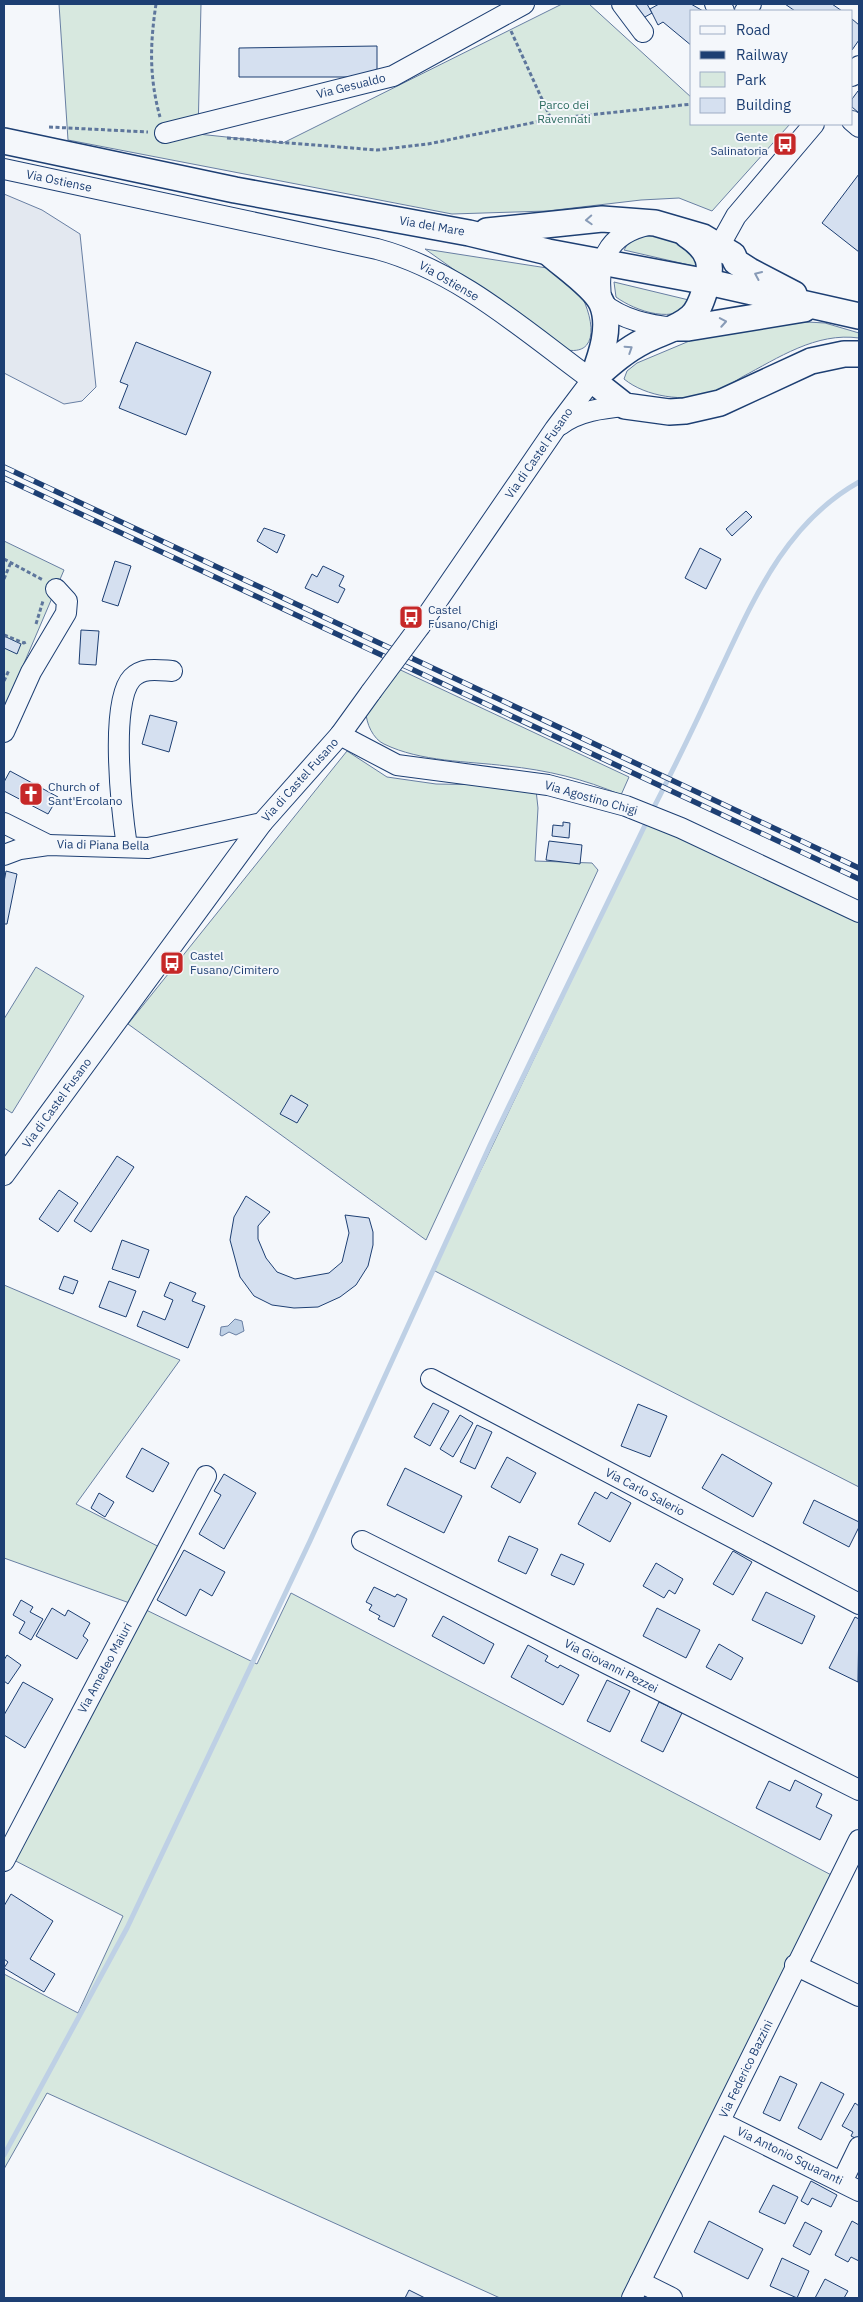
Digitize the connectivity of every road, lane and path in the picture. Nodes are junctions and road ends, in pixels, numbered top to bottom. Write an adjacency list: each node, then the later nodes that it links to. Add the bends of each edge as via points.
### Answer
1 (156, 4): 10 (path, via 150,44 154,95)
2 (524, 4): 4 (street, Via Gesualdo)
3 (622, 4): 5 (street)
4 (503, 15): 7 (path); 10 (street, Via Gesualdo, via 394,76)
5 (643, 32)
6 (690, 104): 7 (path)
7 (551, 119): 11 (path, via 428,144 378,150)
8 (813, 125): 16 (street)
9 (42, 127): 10 (path)
10 (165, 133)
11 (223, 138)
12 (4, 141): 19 (main road, Via del Mare, via 235,190)
13 (4, 169): 14 (street, Via Ostiense)
14 (34, 176): 15 (street); 28 (street, Via Ostiense, via 377,249 410,259 459,284)
15 (4, 178)
16 (736, 216): 18 (street, via 711,227); 22 (street)
17 (655, 223): 18 (main road); 19 (main road, one-way to 19, via 588,220); 21 (street, via 636,227 618,236)
18 (681, 231): 22 (main road, via 700,246)
19 (469, 233): 20 (main road, Via del Mare)
20 (548, 252): 21 (main road, Via del Mare); 23 (main road)
21 (602, 262): 22 (main road, Via del Mare); 23 (street, via 599,286)
22 (712, 263): 24 (main road, Via del Mare); 24 (main road, one-way to 22, via 750,271); 26 (main road, via 696,311)
23 (602, 303): 26 (street, via 622,316 654,326); 28 (main road, via 604,336)
24 (816, 307): 25 (main road, Via del Mare); 26 (main road, one-way to 24)
25 (859, 316)
26 (675, 328): 28 (main road, one-way to 26, via 626,351)
27 (859, 354): 29 (main road, via 811,361 740,395 700,409 669,412)
28 (592, 380): 29 (main road, Via Ostiense); 30 (street, Via di Castel Fusano)
29 (625, 406): 30 (street, via 580,415)
30 (555, 429): 40 (street, Via di Castel Fusano, bridge, via 420,626)
31 (4, 559): 32 (path)
32 (11, 562): 33 (path); 34 (path)
33 (4, 579)
34 (52, 586): 35 (path); 39 (street, via 67,601 66,613 31,672)
35 (35, 626)
36 (4, 635): 37 (path, via 24,643)
37 (28, 641)
38 (172, 671): 44 (street, via 150,669 133,676 124,689 119,735 121,808)
39 (4, 732)
40 (340, 735): 42 (street, Via di Castel Fusano); 46 (street, Via Agostino Chigi, via 396,765 548,785 626,806)
41 (4, 823): 43 (street)
42 (262, 823): 44 (street, Via di Piana Bella, via 148,848); 47 (street, Via di Castel Fusano)
43 (48, 845): 44 (street, Via di Piana Bella); 45 (street, Via di Piana Bella)
44 (127, 847)
45 (4, 855)
46 (859, 912)
47 (4, 1175)
48 (432, 1379): 51 (street, Via Carlo Salerio)
49 (206, 1476): 54 (street, Via Amedeo Maiuri)
50 (362, 1541): 52 (street, Via Giovanni Pezzei)
51 (859, 1604)
52 (859, 1790)
53 (859, 1840): 55 (street, Via Federico Bazzini)
54 (4, 1860)
55 (796, 1965): 56 (street); 57 (street, Via Federico Bazzini)
56 (859, 1996)
57 (720, 2122): 59 (street, Via Antonio Squaranti); 60 (street, Via Federico Bazzini)
58 (859, 2148): 59 (street)
59 (851, 2187)
60 (636, 2290): 61 (street)
61 (672, 2298)

